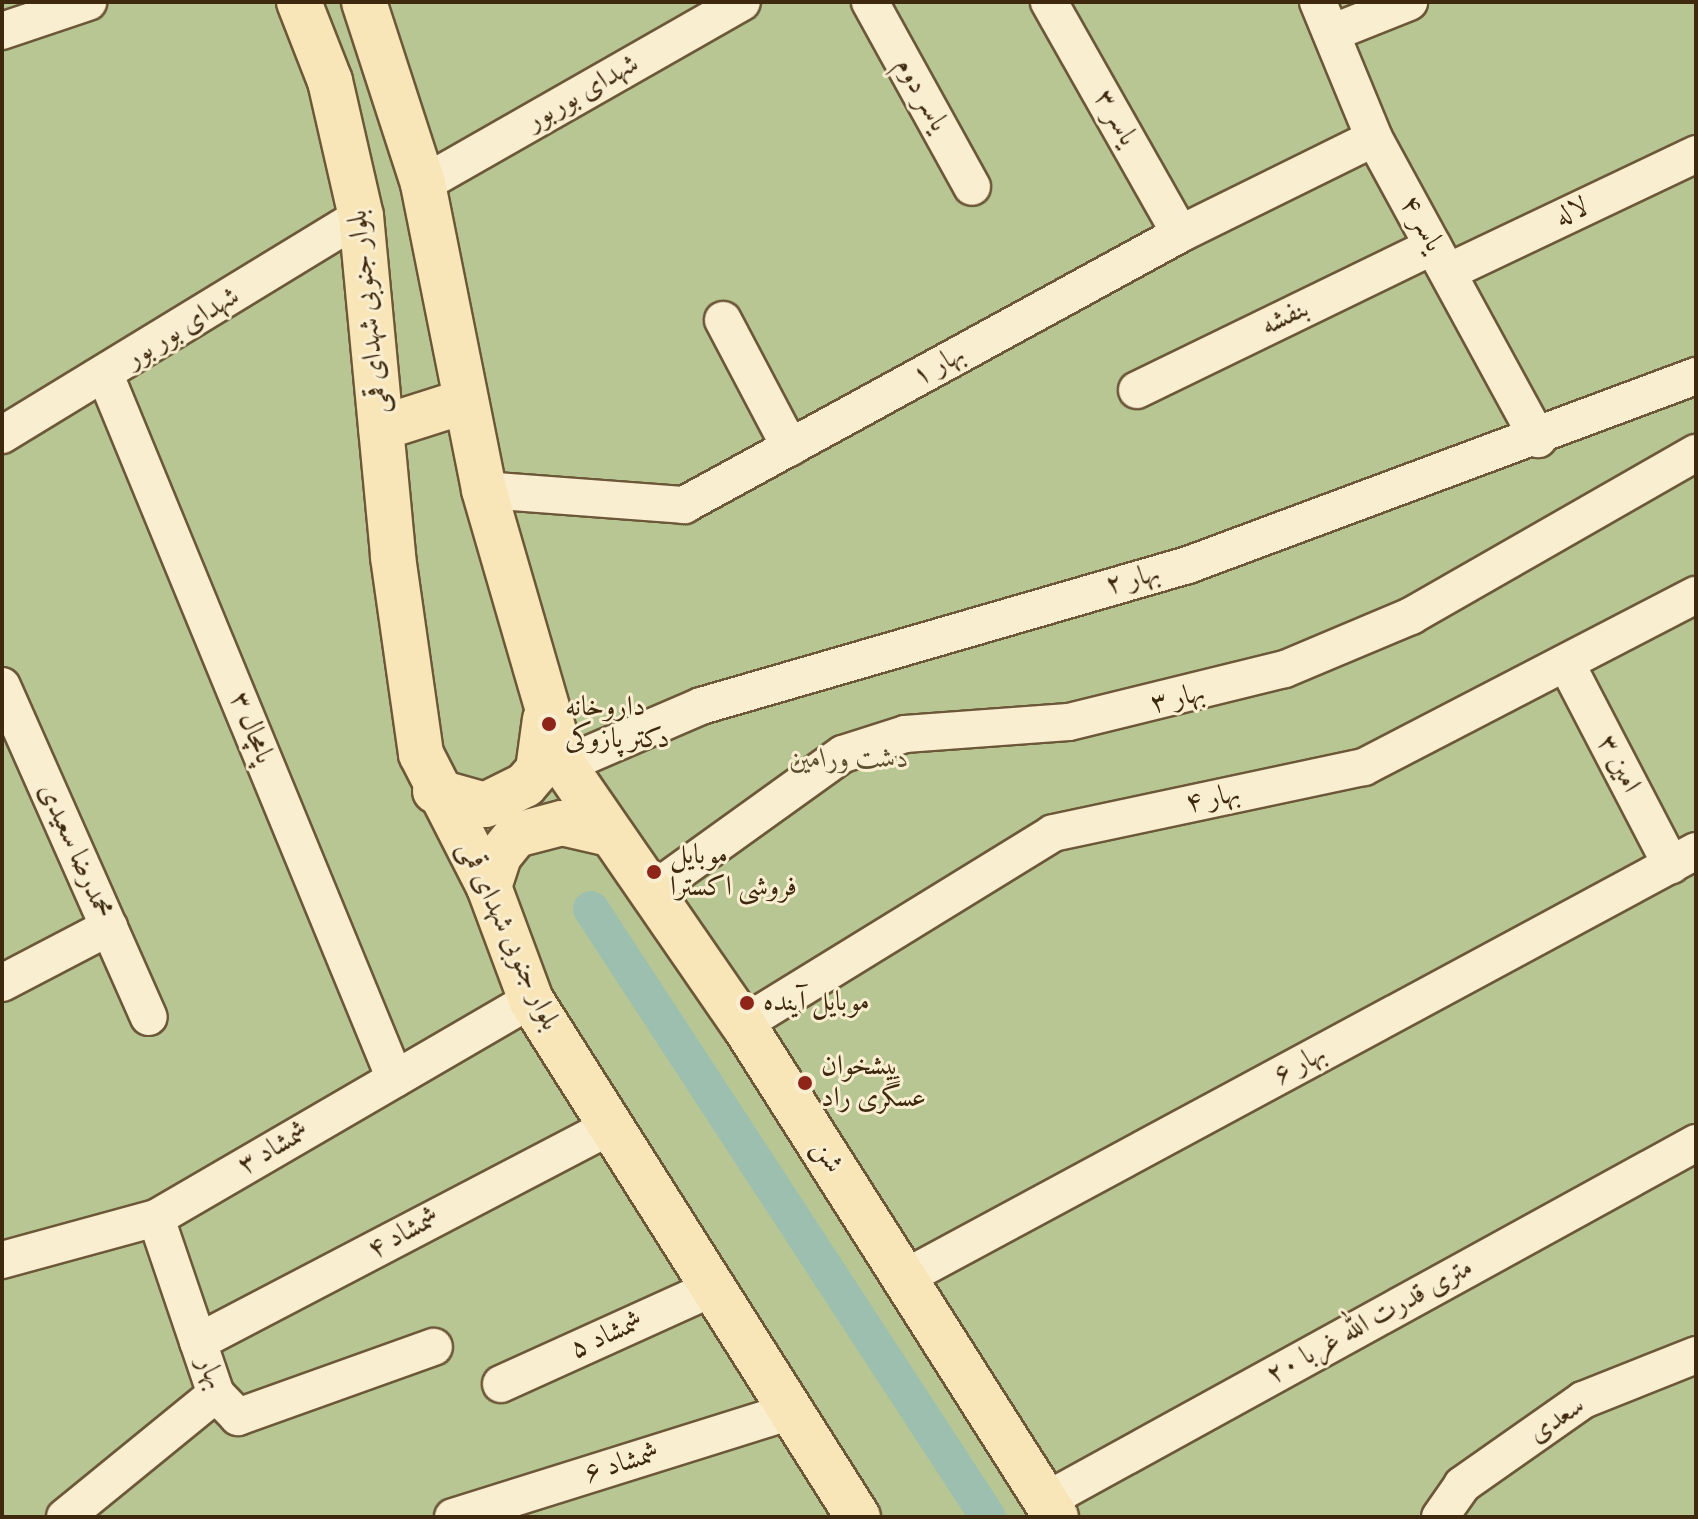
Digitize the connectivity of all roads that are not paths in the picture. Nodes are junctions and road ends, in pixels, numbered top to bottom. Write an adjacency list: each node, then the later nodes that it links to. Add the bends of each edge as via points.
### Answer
1 (88, 2): 9 (street)
2 (299, 2): 14 (main road, بلوار جنوبی شهدای قمی, via 330,81)
3 (364, 2): 12 (main road)
4 (742, 2): 12 (street, شهدای بوربور)
5 (870, 2): 13 (street, یاسر دوم)
6 (1049, 2): 15 (street, یاسر ۳)
7 (1409, 2): 8 (street)
8 (1326, 17): 10 (street, یاسر ۴)
9 (2, 31)
10 (1374, 138): 15 (street, بهار ۱); 16 (street, یاسر ۴)
11 (1696, 154): 16 (street, لاله)
12 (423, 184): 21 (main road)
13 (972, 187)
14 (361, 216): 19 (street, شهدای بور بور); 22 (main road, بلوار جنوبی شهدای قمی)
15 (1180, 234): 25 (street, بهار ۱)
16 (1440, 259): 20 (street, بنفشه); 24 (street, یاسر ۴)
17 (723, 320): 25 (street)
18 (1696, 376): 24 (street, بهار ۲)
19 (106, 377): 23 (street, شهدای بور بور); 43 (street, پامچال ۳)
20 (1137, 390)
21 (466, 401): 22 (main road); 27 (main road)
22 (381, 428): 33 (main road, بلوار جنوبی شهدای قمی, via 421,754)
23 (2, 435)
24 (1538, 439): 32 (street, بهار ۲, via 1188,565 701,706)
25 (790, 447): 27 (street, بهار ۱, via 684,505)
26 (1696, 453): 37 (street, بهار ۳, via 1411,616 1285,669 1069,722 905,734 843,754)
27 (484, 490): 31 (main road)
28 (1696, 595): 29 (street, بهار ۴)
29 (1566, 663): 35 (street, امین ۳); 42 (street, بهار ۴, via 1364,767 1053,833)
30 (2, 686): 38 (street, محمدرضا سعیدی)
31 (545, 719): 32 (main road, شن); 33 (main road, via 538,770 525,785 485,805)
32 (564, 765): 34 (main road, شن)
33 (435, 791): 36 (main road, بلوار جنوبی شهدای قمی)
34 (610, 834): 36 (main road, via 562,823 527,830 499,856); 37 (main road, شن)
35 (1684, 858): 48 (street, بهار ۶)
36 (489, 887): 40 (main road, بلوار جنوبی شهدای قمی, via 500,929)
37 (652, 891): 42 (main road, شن)
38 (109, 927): 39 (street); 41 (street, محمدرضا سعیدی)
39 (2, 983)
40 (531, 1000): 43 (street, شمشاد ۳); 44 (main road, بلوار جنوبی شهدای قمی)
41 (149, 1017)
42 (743, 1024): 48 (main road, شن)
43 (395, 1079): 46 (street, شمشاد ۳)
44 (611, 1126): 49 (main road, بلوار جنوبی شهدای قمی); 50 (street, شمشاد ۴)
45 (1696, 1143): 56 (street, ۲۰ متری قدرت الله غربا)
46 (156, 1218): 47 (street, شمشاد ۳); 50 (street, بهار)
47 (2, 1260)
48 (904, 1278): 56 (main road, شن)
49 (713, 1288): 53 (street, شمشاد ۵); 55 (main road, بلوار جنوبی شهدای قمی)
50 (198, 1342): 54 (street, بهار)
51 (434, 1347): 54 (street, بهار, via 238,1417)
52 (1696, 1355): 60 (street, سعدی, via 1583,1400 1462,1485)
53 (501, 1384)
54 (216, 1394): 57 (street)
55 (791, 1411): 58 (street, شمشاد ۶); 59 (main road, بلوار جنوبی شهدای قمی)
56 (1050, 1509)
57 (65, 1517)
58 (453, 1517)
59 (858, 1517)
60 (1440, 1517)

